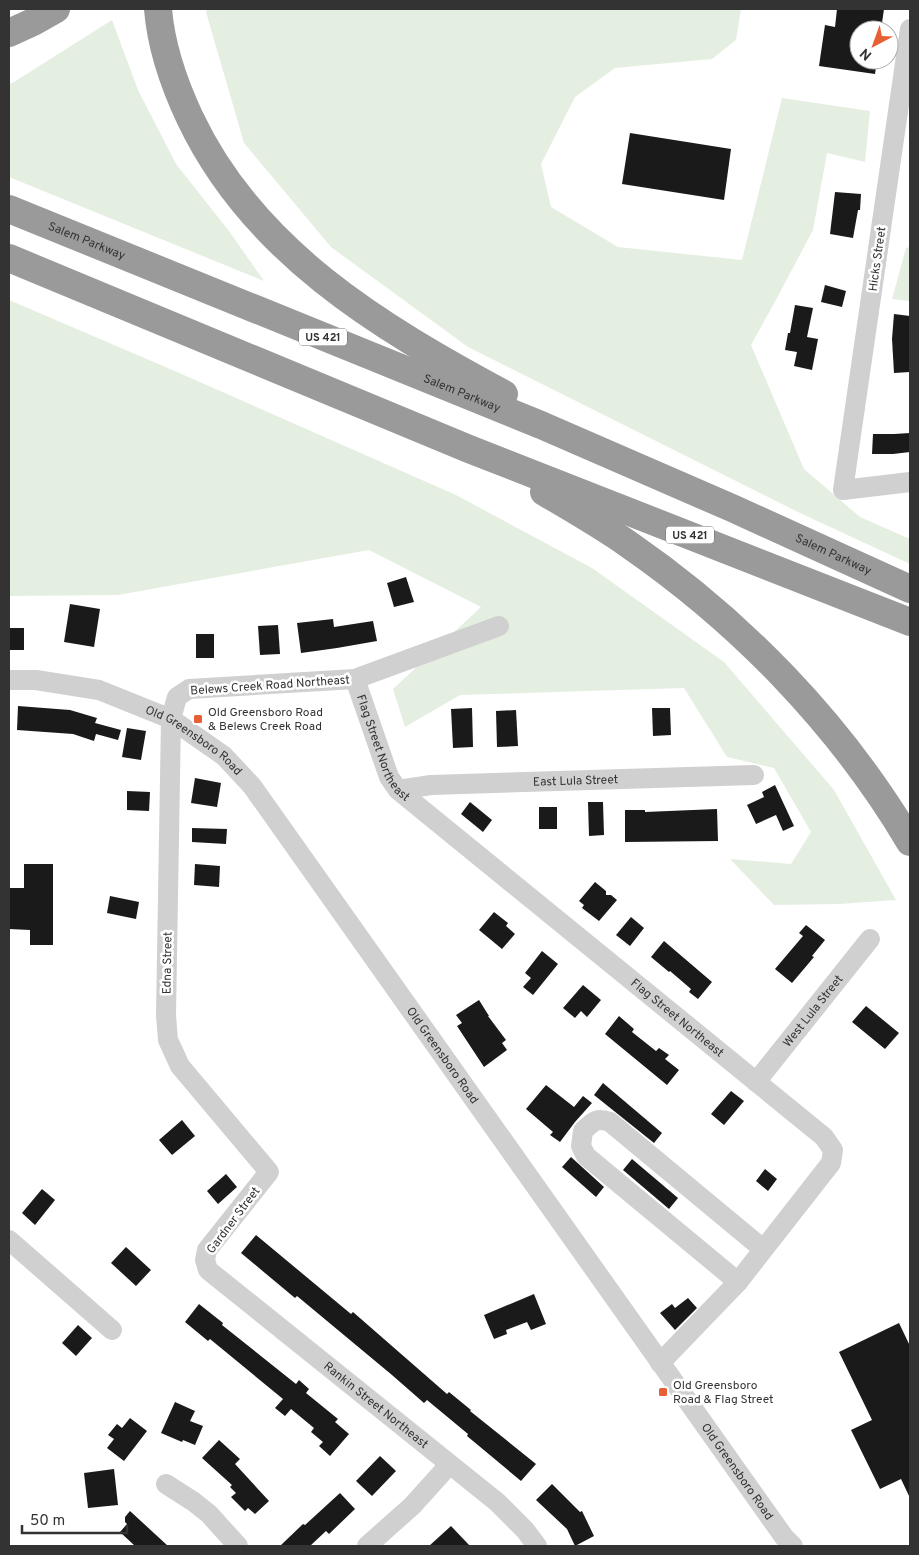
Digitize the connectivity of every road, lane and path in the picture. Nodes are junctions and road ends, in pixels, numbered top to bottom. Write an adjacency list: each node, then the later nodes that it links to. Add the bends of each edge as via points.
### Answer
1 (56, 9): 4 (highway)
2 (158, 9): 8 (highway, via 162,38 176,85 202,143 234,192 290,252 335,290 399,334)
3 (910, 29): 9 (street, Hicks Street, via 843,490)
4 (9, 33)
5 (9, 210): 8 (highway, Salem Parkway / US 421)
6 (9, 258): 7 (highway, US 421)
7 (469, 449): 11 (highway, US 421); 18 (highway, via 628,544 734,628 800,694 833,733 864,772)
8 (637, 466): 10 (highway, Salem Parkway / US 421)
9 (910, 482)
10 (910, 589)
11 (910, 622)
12 (499, 626): 13 (street, Belews Creek Road Northeast)
13 (355, 679): 15 (street, Belews Creek Road Northeast, via 189,689 177,697); 17 (street, Flag Street Northeast, via 389,777)
14 (9, 680): 15 (street, Old Greensboro Road, via 36,680 99,690)
15 (171, 720): 21 (street, Edna Street, via 168,1040 180,1066); 27 (street, Old Greensboro Road, via 224,756 252,786)
16 (754, 775): 17 (street, East Lula Street, via 431,785)
17 (398, 790): 20 (street, Flag Street Northeast)
18 (910, 842)
19 (870, 939): 20 (street, West Lula Street)
20 (756, 1082): 23 (street, Flag Street Northeast, via 824,1137 833,1150 831,1163)
21 (269, 1172): 24 (street, Gardner Street, via 208,1250 205,1260)
22 (9, 1240): 26 (street)
23 (763, 1249): 25 (street, Flag Street Northeast); 25 (street, via 610,1122 602,1119 583,1131 580,1146 586,1156)
24 (208, 1270): 28 (street, Rankin Street Northeast)
25 (738, 1282): 27 (street, Flag Street Northeast)
26 (112, 1330)
27 (660, 1363): 33 (street, Old Greensboro Road)
28 (449, 1465): 31 (street, via 412,1506); 32 (street, Rankin Street Northeast, via 497,1502 526,1530)
29 (166, 1484): 30 (street, via 209,1514)
30 (238, 1546)
31 (367, 1546)
32 (537, 1546)
33 (793, 1546)

